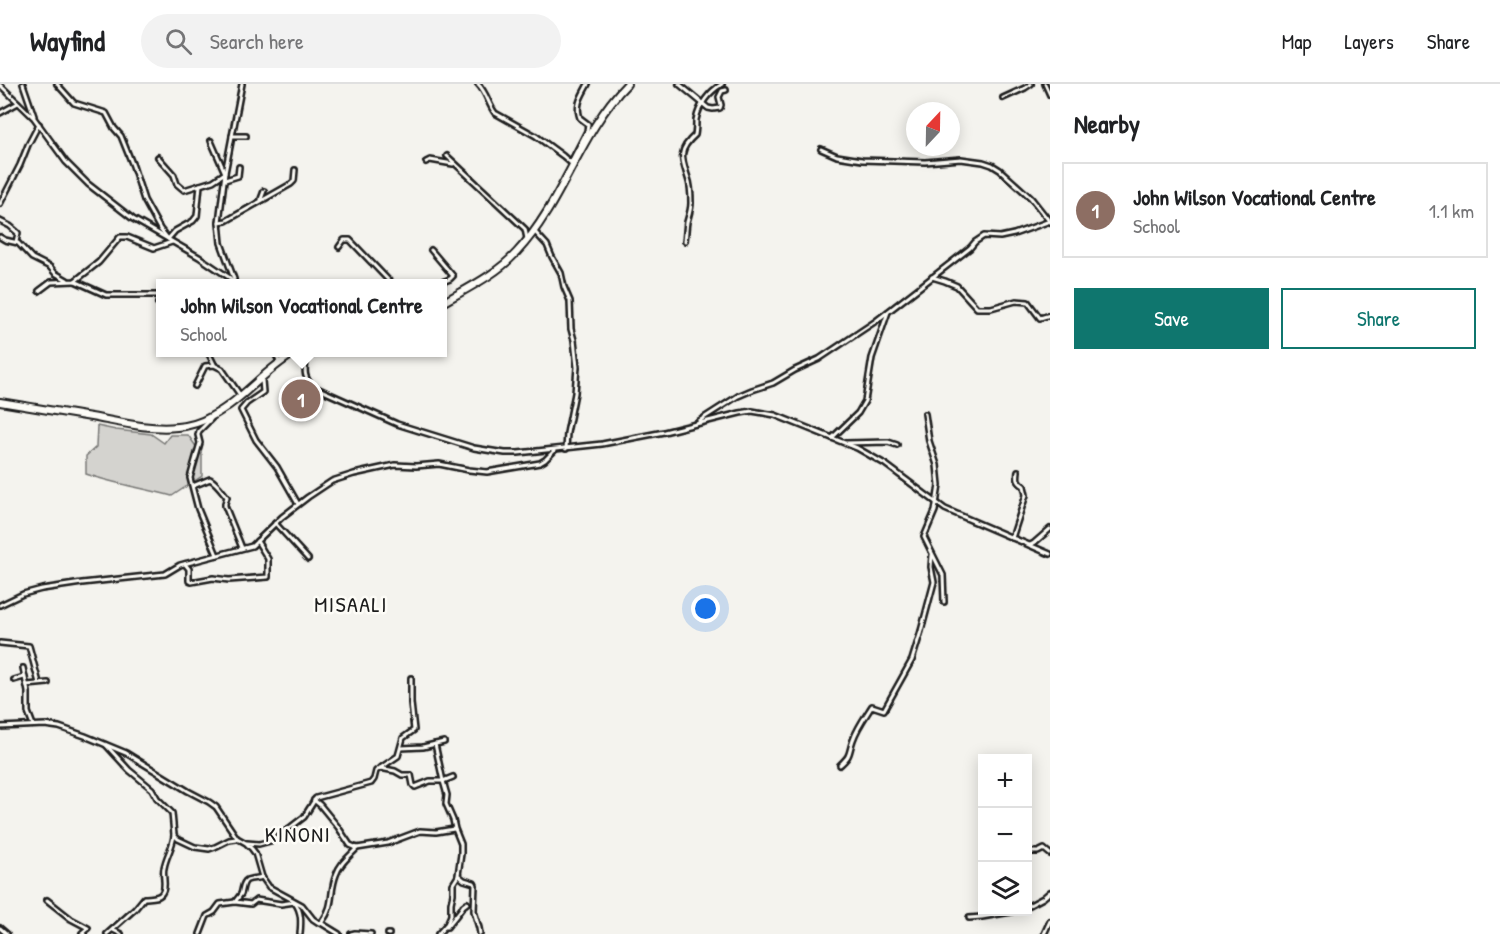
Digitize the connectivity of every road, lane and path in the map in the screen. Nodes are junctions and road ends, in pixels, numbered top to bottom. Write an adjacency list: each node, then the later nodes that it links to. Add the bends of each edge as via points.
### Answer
1 (23, 84): 18 (street)
2 (57, 84): 42 (street, via 74,103 106,113 121,136 144,201)
3 (242, 84): 20 (street)
4 (478, 84): 27 (street, via 495,113 536,136)
5 (588, 84): 27 (street, via 578,108 580,118 588,124 587,131)
6 (627, 84): 27 (main road, via 609,103)
7 (679, 84): 16 (street)
8 (722, 84): 16 (street)
9 (1031, 84): 14 (street)
10 (1045, 84): 13 (street)
11 (0, 85): 15 (street)
12 (726, 90): 16 (street, via 718,97 720,108 708,108)
13 (1050, 95)
14 (1003, 98)
15 (18, 103): 17 (street); 18 (street)
16 (703, 103): 44 (street, via 695,135 687,142 683,154 692,206)
17 (0, 113)
18 (34, 118): 19 (street)
19 (39, 124): 36 (street); 42 (street, via 80,177 133,219)
20 (232, 136): 21 (street); 31 (street)
21 (246, 136)
22 (211, 141): 31 (street)
23 (821, 149): 38 (street, via 862,160 983,162 1000,170)
24 (447, 156): 28 (street)
25 (158, 158): 33 (street, via 184,190)
26 (426, 162): 28 (street)
27 (572, 163): 40 (main road)
28 (455, 164): 43 (street, via 525,230)
29 (239, 167): 32 (street, via 238,176)
30 (295, 170): 35 (street, via 293,183)
31 (225, 173): 32 (street); 33 (street)
32 (225, 180): 39 (street)
33 (200, 185): 42 (street, via 197,216 175,231)
34 (264, 191): 35 (street)
35 (260, 201): 39 (street)
36 (0, 204)
37 (0, 221): 45 (street, via 18,233)
38 (1050, 221): 48 (street, via 1014,234 979,238)
39 (219, 222): 50 (street)
40 (535, 231): 43 (main road); 77 (street, via 547,245 570,301 577,367)
41 (0, 237): 45 (street)
42 (170, 241): 49 (street); 54 (street, via 154,248 120,237 99,262)
43 (527, 241): 57 (main road, via 493,273)
44 (685, 241)
45 (16, 242): 53 (street, via 32,258)
46 (339, 247): 51 (street, via 343,240 350,240)
47 (431, 250): 52 (street, via 453,276)
48 (932, 277): 58 (street); 59 (street, via 957,286 977,308 1028,302 1040,318)
49 (231, 279)
50 (234, 279)
51 (387, 279)
52 (447, 280)
53 (68, 281): 54 (street); 55 (street, via 51,282)
54 (75, 281): 56 (street, via 105,295)
55 (39, 291)
56 (156, 295)
57 (447, 300)
58 (889, 310): 72 (street, via 819,358 767,386 738,396); 73 (street, via 872,358 864,401 858,413)
59 (1050, 315)
60 (210, 357): 65 (street)
61 (277, 357): 64 (street)
62 (288, 357): 64 (main road)
63 (304, 357): 76 (street, via 304,373 312,386 397,424 491,452)
64 (279, 363): 66 (main road)
65 (214, 365): 67 (street, via 202,370); 68 (street, via 222,369)
66 (262, 377): 68 (main road); 81 (street, via 263,393 242,411)
67 (195, 386)
68 (241, 396): 71 (main road)
69 (0, 402): 71 (main road, via 158,427 184,426)
70 (925, 414): 80 (street, via 937,465)
71 (214, 416): 79 (street, via 199,431 200,442 190,478)
72 (698, 422): 73 (street, via 763,412); 77 (street)
73 (832, 438): 74 (street)
74 (844, 443): 75 (street, via 872,441); 80 (street, via 877,459)
75 (897, 445)
76 (555, 449): 77 (street); 81 (street, via 540,463 493,471 439,464 376,468 332,482)
77 (566, 449)
78 (1018, 471): 84 (street, via 1017,480 1026,495)
79 (193, 486): 87 (street, via 210,479 222,490); 89 (street)
80 (936, 503): 84 (street); 90 (street, via 924,535)
81 (298, 504): 82 (street)
82 (275, 523): 85 (street); 91 (street)
83 (1050, 529): 86 (street)
84 (1012, 538): 86 (street)
85 (257, 541): 87 (street); 92 (street, via 268,559 268,577 191,582)
86 (1030, 545): 88 (street)
87 (242, 548): 89 (street)
88 (1050, 554)
89 (218, 555): 92 (street)
90 (932, 555): 93 (street, via 943,575); 109 (street, via 934,582 912,660 884,710 872,706 859,726 849,757)
91 (308, 559)
92 (185, 564): 94 (street, via 165,574 42,589)
93 (944, 602)
94 (0, 605)
95 (0, 643): 100 (street, via 29,646)
96 (23, 668): 97 (street)
97 (24, 677): 99 (street); 102 (street)
98 (411, 678): 108 (street, via 414,731 403,738)
99 (14, 680)
100 (39, 683): 101 (street); 102 (street)
101 (48, 683)
102 (27, 685): 103 (street)
103 (33, 725): 104 (street); 106 (street, via 59,727)
104 (0, 727)
105 (444, 742): 107 (street)
106 (105, 744): 115 (street, via 172,813); 116 (street, via 213,804)
107 (435, 744): 108 (street); 112 (street)
108 (401, 748): 110 (street, via 398,756)
109 (840, 765)
110 (379, 768): 112 (street, via 411,775 413,786); 113 (street, via 371,783)
111 (453, 777): 112 (street)
112 (443, 780): 114 (street)
113 (314, 800): 117 (street, via 303,817 274,840); 118 (street)
114 (454, 830): 118 (street, via 423,830 388,843); 121 (street, via 462,854)
115 (174, 835): 116 (street, via 202,849); 137 (street, via 164,868 162,894 144,898)
116 (237, 838): 117 (street)
117 (246, 843): 122 (street, via 255,853)
118 (357, 848): 134 (street, via 338,869 330,909)
119 (1032, 852): 120 (street, via 1044,849)
120 (1050, 854)
121 (458, 875): 129 (street); 148 (street, via 474,882 474,911)
122 (262, 877): 125 (street, via 268,887); 126 (street, via 246,881)
123 (1050, 892): 128 (street)
124 (47, 900): 139 (street, via 88,928)
125 (294, 901): 126 (street); 134 (street); 143 (street, via 301,917)
126 (235, 902): 142 (street, via 220,904 207,916)
127 (467, 903): 130 (street)
128 (1032, 904)
129 (451, 905): 130 (street); 135 (street, via 451,915)
130 (455, 915): 135 (street)
131 (988, 916): 132 (street)
132 (969, 918)
133 (1050, 921): 149 (street)
134 (321, 923): 144 (street)
135 (444, 926): 147 (street)
136 (0, 928): 138 (street)
137 (113, 930): 140 (street); 141 (street)
138 (7, 934)
139 (84, 934)
140 (107, 934)
141 (121, 934)
142 (200, 934)
143 (300, 934)
144 (339, 934)
145 (351, 934): 146 (street)
146 (371, 934)
147 (438, 934)
148 (480, 934)
149 (1044, 934)

